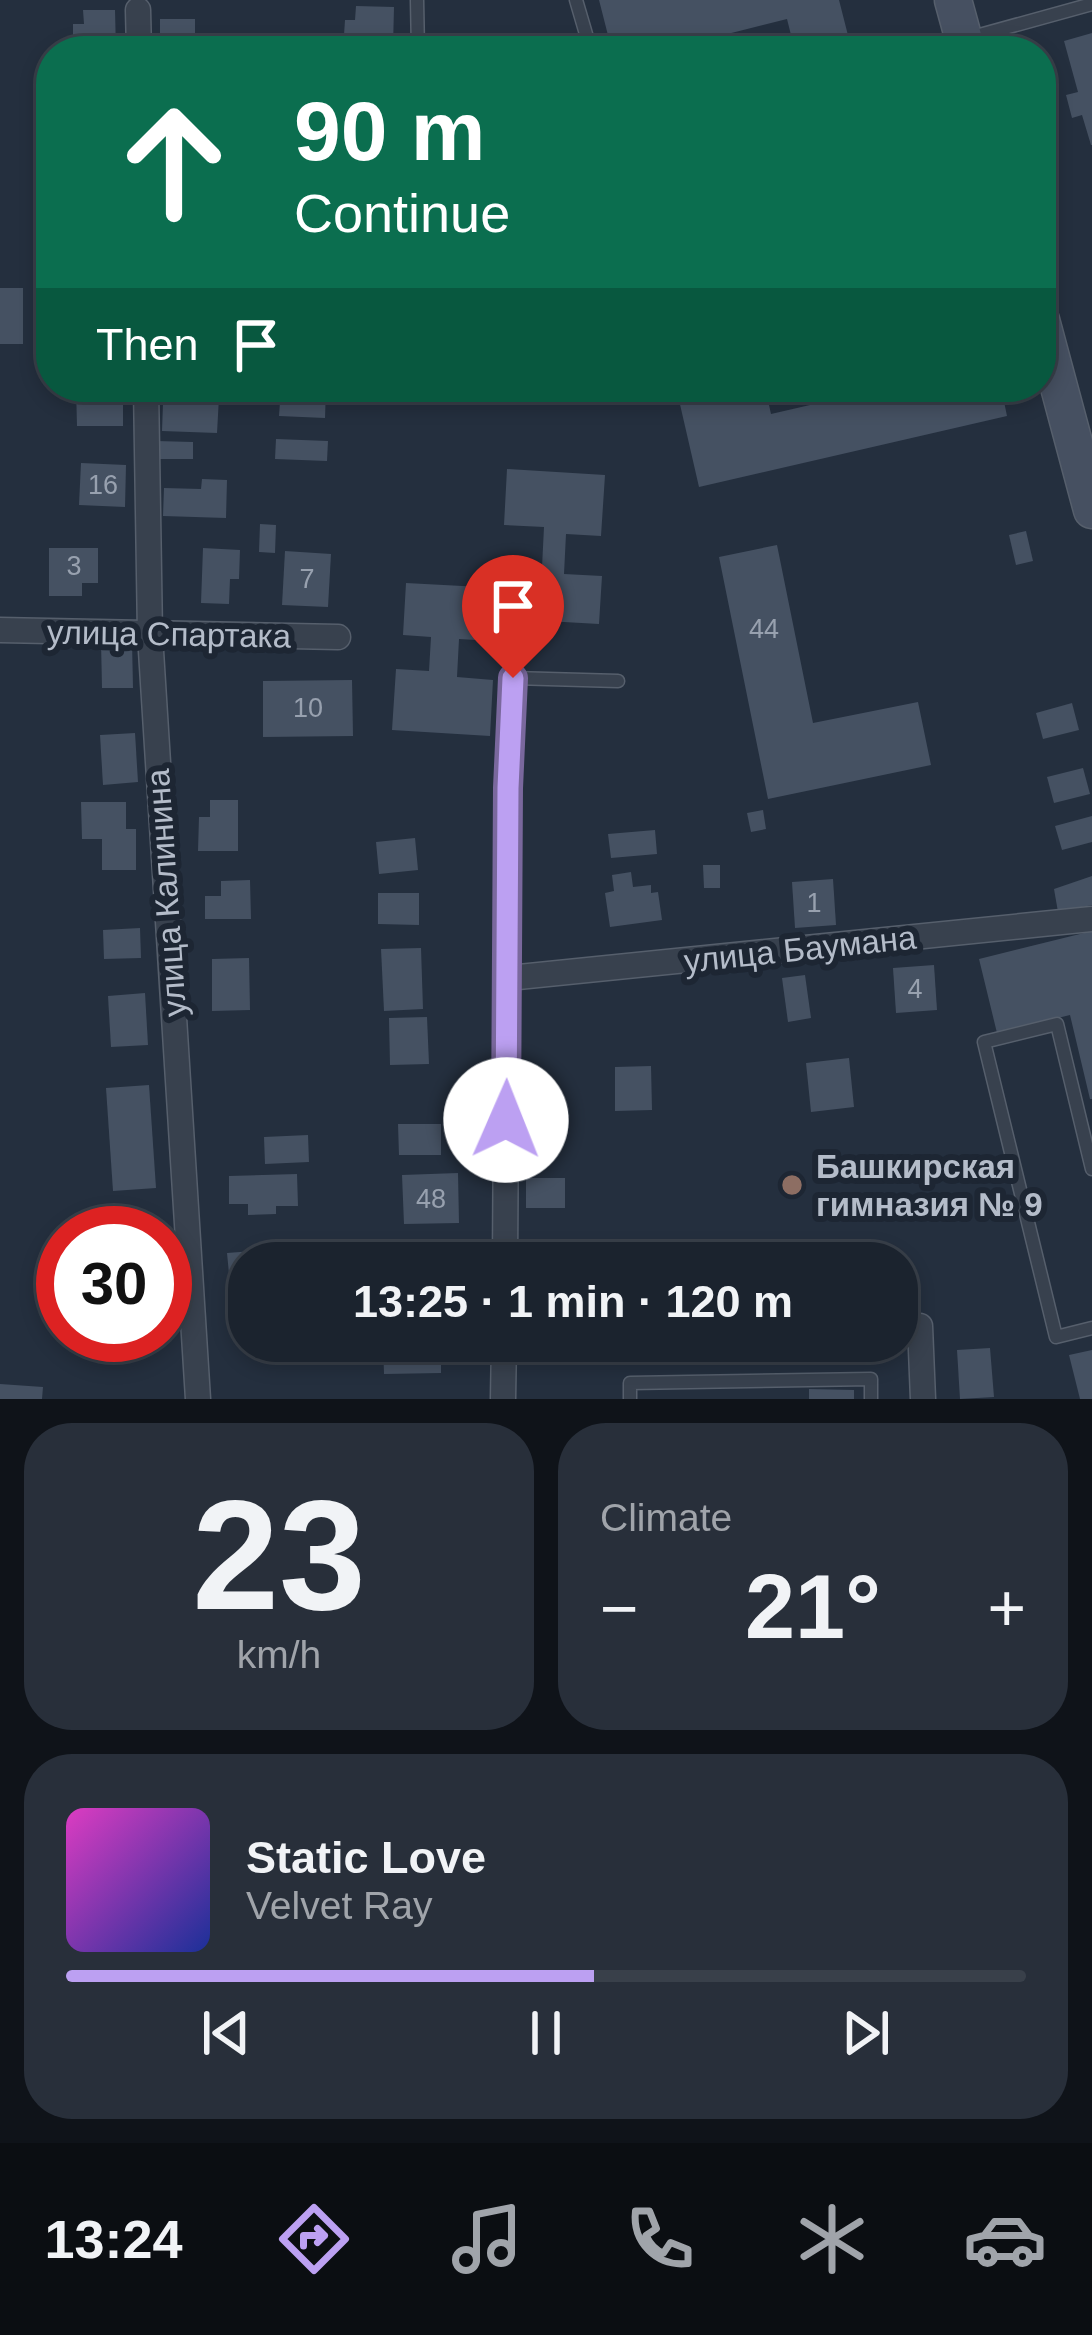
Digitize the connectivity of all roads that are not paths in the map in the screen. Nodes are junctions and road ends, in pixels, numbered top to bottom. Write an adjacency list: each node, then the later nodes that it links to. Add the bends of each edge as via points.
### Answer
1 (417, 0): 7 (lane)
2 (576, 0): 8 (lane)
3 (953, 0): 9 (main road)
4 (1092, 4): 10 (lane)
5 (139, 5): 6 (street)
6 (139, 36)
7 (418, 36)
8 (587, 36)
9 (963, 36)
10 (994, 36)
11 (1056, 374): 13 (main road)
12 (146, 402): 15 (street, улица Калинина)
13 (1090, 495)
14 (0, 630): 15 (street, улица Спартака)
15 (150, 635): 16 (street, улица Спартака); 26 (street, улица Калинина)
16 (338, 638)
17 (617, 681): 18 (lane, via 513,678)
18 (508, 788): 20 (street)
19 (1092, 919): 20 (street, улица Баумана)
20 (508, 978): 22 (street)
21 (1092, 1168): 24 (lane, via 1057,1024 984,1042 1056,1336)
22 (505, 1242)
23 (920, 1327): 30 (street)
24 (1092, 1328)
25 (504, 1362): 27 (street)
26 (198, 1399)
27 (503, 1399)
28 (630, 1399): 29 (lane, via 630,1383 871,1379)
29 (872, 1399)
30 (923, 1399)

